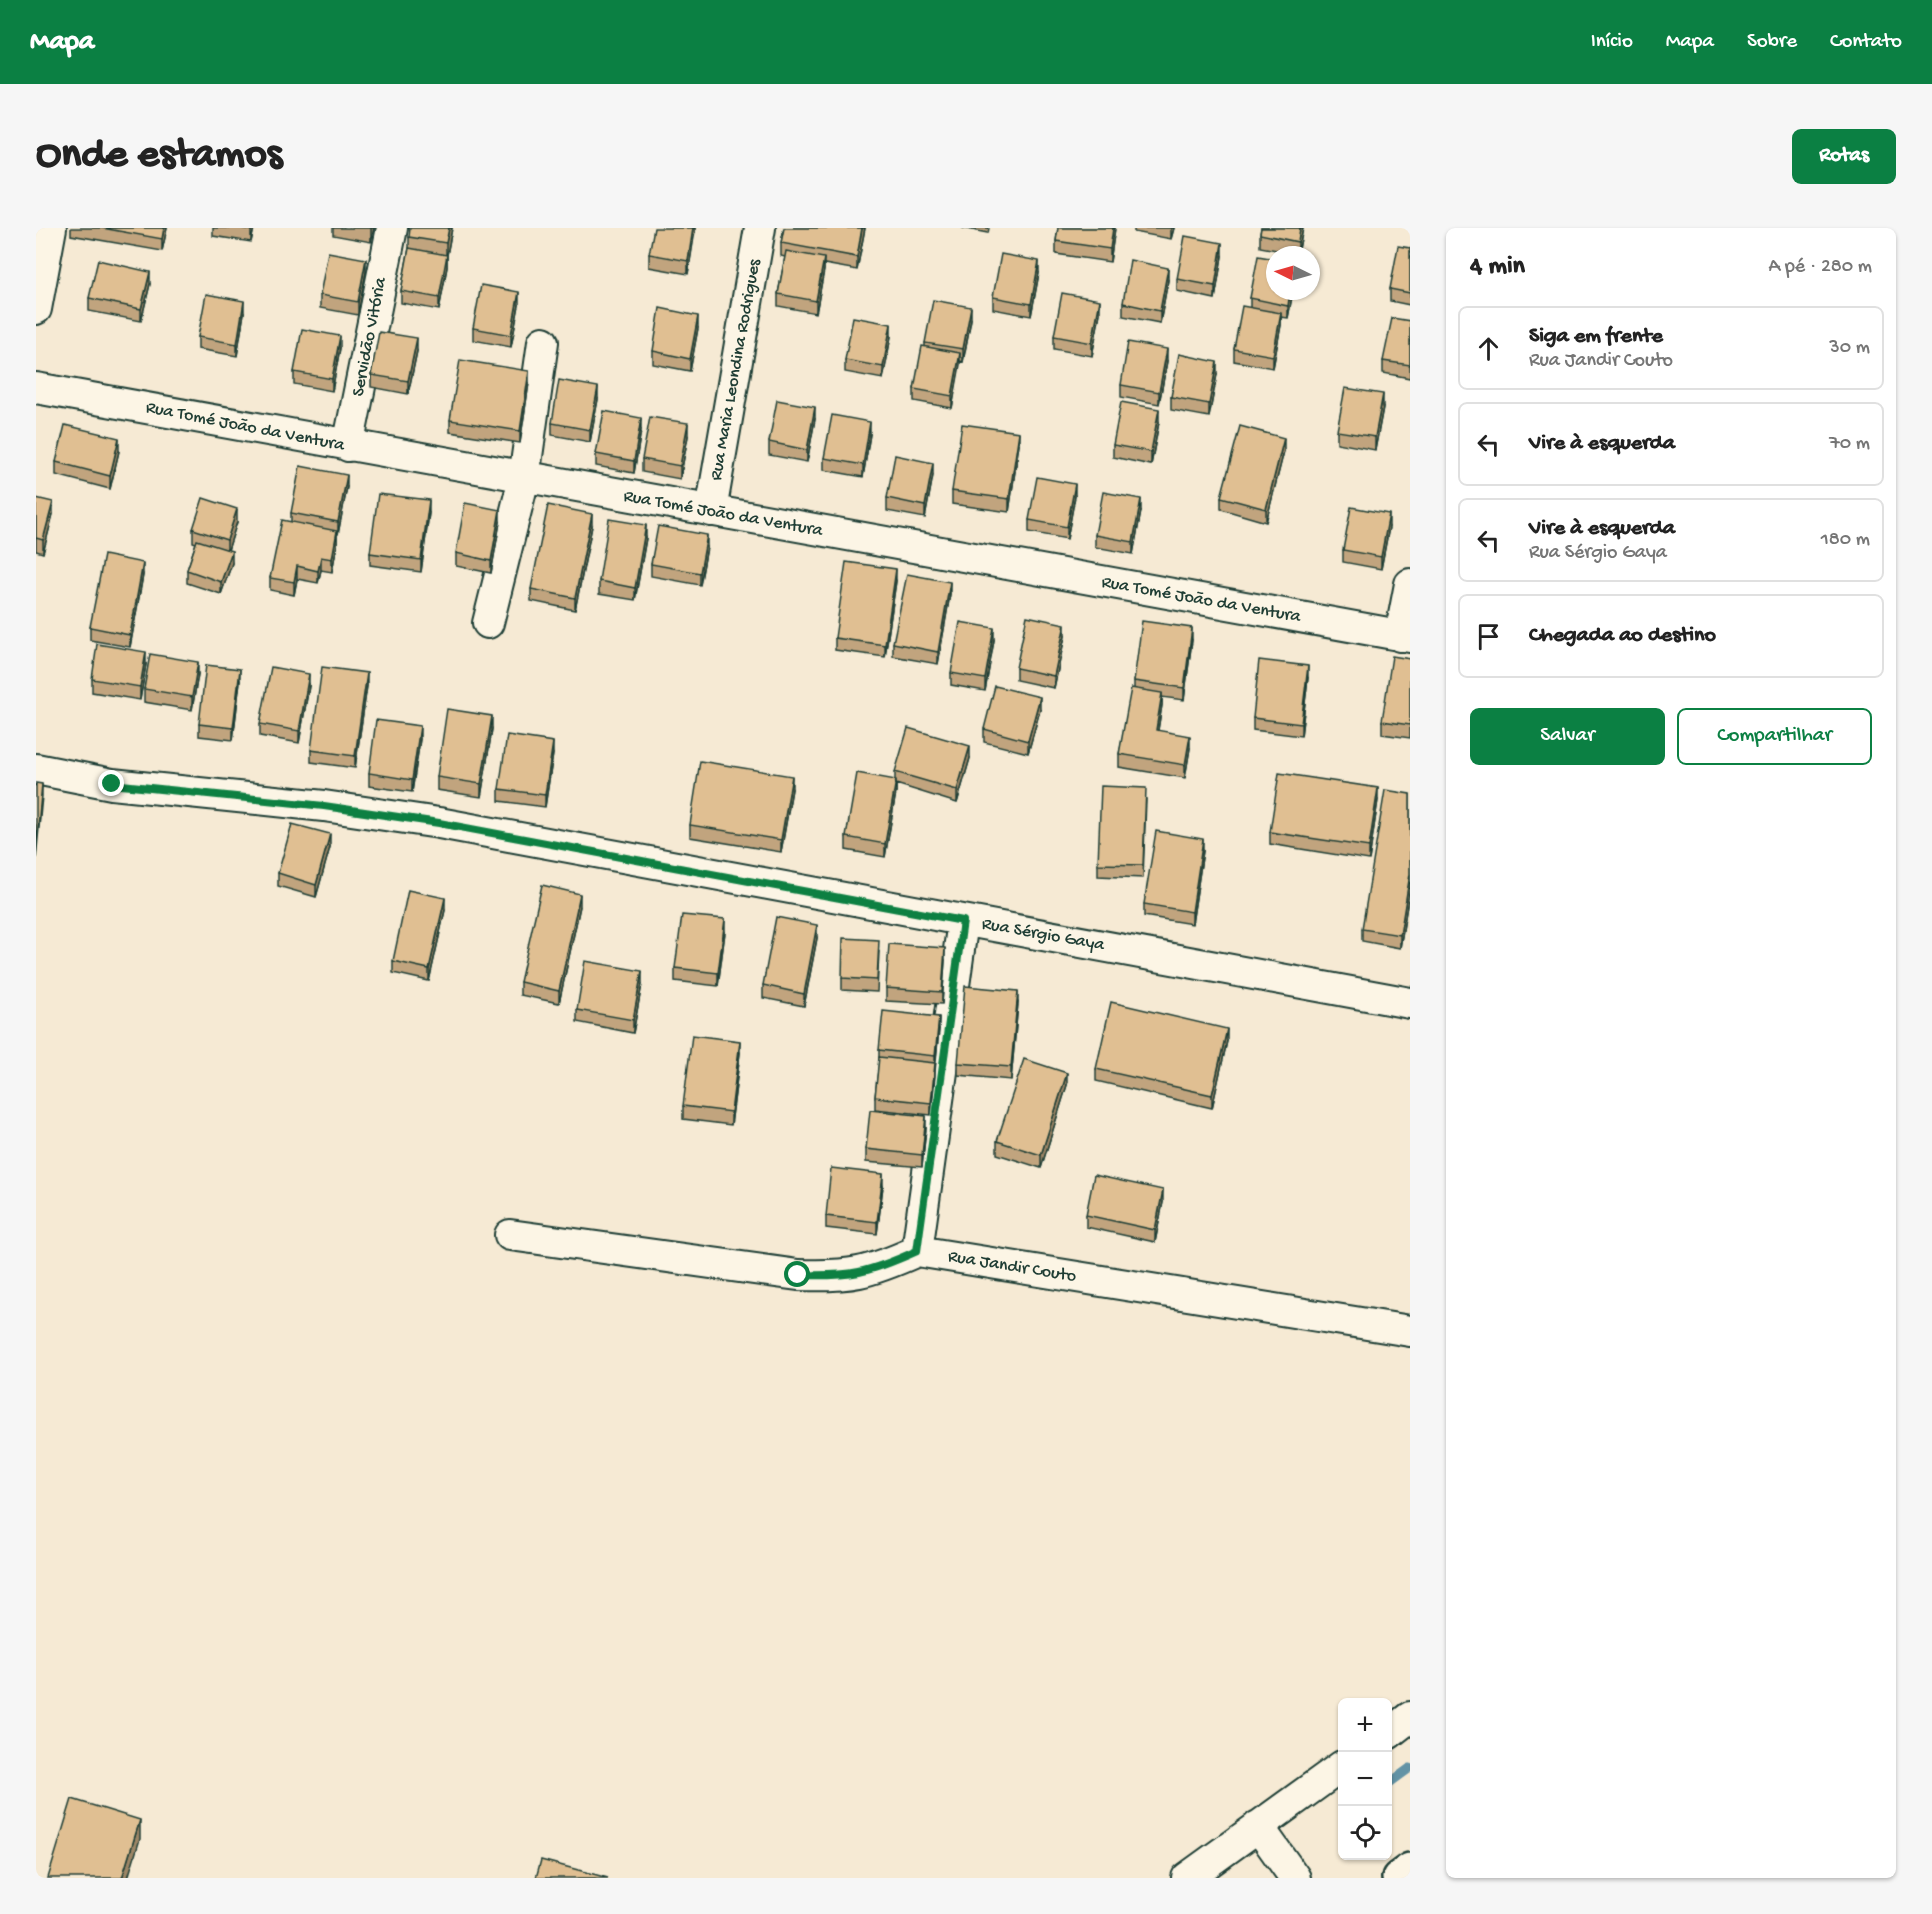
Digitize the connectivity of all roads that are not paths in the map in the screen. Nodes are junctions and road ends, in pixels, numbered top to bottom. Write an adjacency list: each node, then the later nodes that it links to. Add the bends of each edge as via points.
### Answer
1 (51, 228): 4 (street)
2 (392, 228): 7 (street, Servidão Vitória)
3 (760, 228): 9 (street, Rua Maria Leondina Rodrigues)
4 (36, 309)
5 (543, 342): 8 (street)
6 (36, 388): 7 (street, Rua Tomé João da Ventura)
7 (348, 446): 8 (street, Rua Tomé João da Ventura)
8 (524, 478): 9 (street, Rua Tomé João da Ventura); 11 (street)
9 (711, 511): 12 (street, Rua Tomé João da Ventura)
10 (1410, 584): 12 (street)
11 (488, 623)
12 (1405, 636)
13 (36, 769): 14 (street, Rua Sérgio Gaya, via 112,784 324,806 439,823)
14 (963, 921): 15 (street, Rua Sérgio Gaya); 17 (street)
15 (1410, 1003)
16 (510, 1235): 17 (street, via 818,1276 874,1270)
17 (917, 1251): 18 (street, Rua Jandir Couto)
18 (1410, 1332)
19 (1410, 1717): 20 (street)
20 (1392, 1731)
21 (1338, 1769): 22 (street)
22 (1258, 1826): 24 (street); 25 (street)
23 (1410, 1870): 26 (highway)
24 (1187, 1878)
25 (1295, 1878)
26 (1400, 1878)

